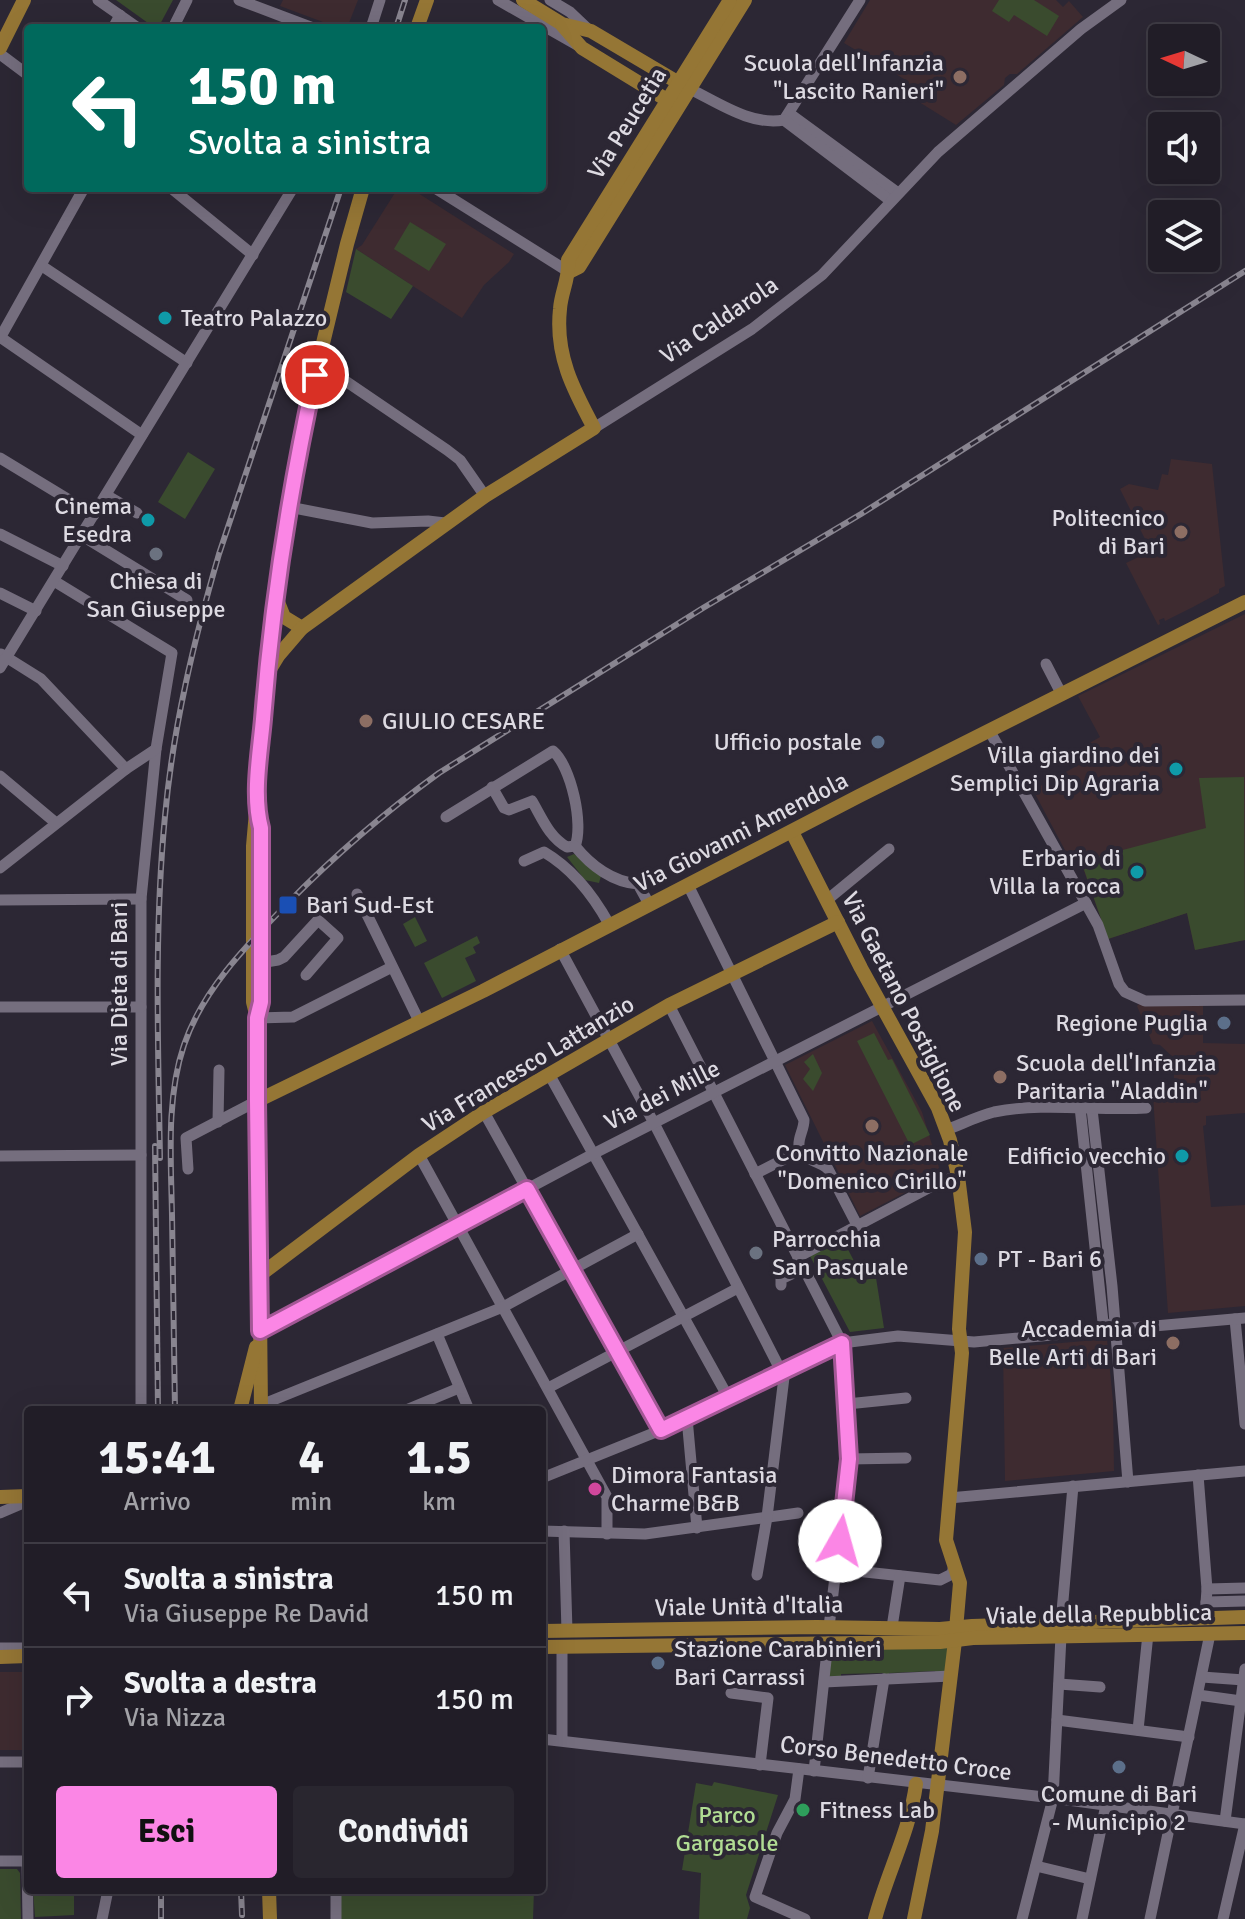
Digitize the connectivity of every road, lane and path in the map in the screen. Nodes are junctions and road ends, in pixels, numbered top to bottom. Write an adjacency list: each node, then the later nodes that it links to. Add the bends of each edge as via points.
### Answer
1 (24, 0): 25 (main road)
2 (98, 0): 14 (street)
3 (187, 0): 17 (street)
4 (239, 0): 18 (street)
5 (380, 0): 19 (street)
6 (427, 0): 20 (main road)
7 (498, 0): 21 (street)
8 (523, 0): 22 (main road)
9 (550, 0): 24 (street)
10 (730, 0): 29 (main road, Via Peucetia)
11 (745, 0): 29 (main road)
12 (860, 0): 31 (street)
13 (1121, 0): 37 (street, Via Caldarola, via 965,128)
14 (120, 15): 15 (street); 16 (street)
15 (115, 24)
16 (132, 24)
17 (175, 24)
18 (302, 24)
19 (372, 24)
20 (418, 24)
21 (538, 24)
22 (562, 24): 24 (main road); 26 (main road)
23 (546, 29): 26 (street)
24 (591, 31): 29 (main road)
25 (0, 48)
26 (582, 48): 30 (main road)
27 (0, 54): 28 (street)
28 (24, 72)
29 (684, 86): 30 (main road, Via Peucetia); 31 (street, via 751,119 766,123); 40 (main road, via 584,259)
30 (667, 100): 40 (main road, Via Peucetia, via 568,260)
31 (787, 117): 37 (street)
32 (82, 192): 39 (street)
33 (176, 192): 38 (street)
34 (291, 192): 38 (street)
35 (362, 192): 43 (main road)
36 (441, 192): 40 (street)
37 (894, 197): 44 (street, Via Caldarola, via 846,251 783,306)
38 (253, 255): 42 (street)
39 (42, 266): 41 (street); 42 (street)
40 (569, 272): 44 (main road, Via Peucetia, via 560,308 559,346 566,373)
41 (0, 337): 45 (street)
42 (187, 363): 45 (street)
43 (315, 375): 48 (street, via 347,382 447,450); 49 (main road)
44 (594, 428): 48 (main road, Via Caldarola)
45 (142, 435): 47 (street)
46 (0, 458): 51 (street)
47 (106, 495): 50 (street); 51 (street)
48 (485, 496): 52 (main road, Via Caldarola)
49 (289, 507): 52 (street, via 372,523); 58 (main road)
50 (137, 513)
51 (94, 515): 54 (street)
52 (445, 523): 62 (main road, Via Caldarola)
53 (0, 534): 55 (street)
54 (81, 535): 55 (street); 59 (street)
55 (63, 566): 56 (street)
56 (54, 581): 61 (street); 69 (street, Via Dieta di Bari, via 172,653)
57 (0, 593): 61 (street)
58 (275, 595): 62 (main road, via 284,617); 63 (main road)
59 (187, 600)
60 (1245, 602): 67 (main road, Via Giovanni Amendola)
61 (36, 611): 64 (street)
62 (297, 630): 63 (main road); 66 (main road)
63 (271, 632): 66 (main road)
64 (2, 660): 70 (street, via 41,679)
65 (1046, 666): 67 (street)
66 (267, 674): 73 (main road)
67 (1062, 695): 68 (main road, Via Giovanni Amendola)
68 (989, 730): 76 (main road, Via Giovanni Amendola); 86 (street)
69 (156, 749): 70 (street); 83 (street, Via Dieta di Bari)
70 (126, 769): 75 (street)
71 (0, 776): 75 (street)
72 (492, 787): 74 (street); 77 (street, via 509,810 532,801 558,841); 77 (street, via 549,751 557,753 576,812)
73 (258, 816): 91 (main road); 100 (main road, via 252,893)
74 (446, 817)
75 (56, 823): 80 (street)
76 (792, 832): 81 (main road, Via Giovanni Amendola); 85 (main road, Via Gaetano Postiglione)
77 (575, 846): 87 (street, via 618,881 638,884)
78 (889, 849): 85 (street)
79 (524, 861): 89 (street, via 544,852 560,862 592,896)
80 (0, 868)
81 (688, 885): 87 (main road, Via Giovanni Amendola); 94 (street)
82 (357, 894): 92 (street)
83 (141, 899): 84 (street); 98 (street, Via Dieta di Bari)
84 (0, 900)
85 (827, 900): 88 (main road, Via Gaetano Postiglione)
86 (1086, 903): 95 (street, via 1125,992 1145,1001); 99 (street, Via dei Mille)
87 (649, 904): 89 (main road, Via Giovanni Amendola)
88 (838, 922): 94 (main road, Via Francesco Lattanzio); 99 (main road, Via Gaetano Postiglione)
89 (609, 924): 90 (main road, Via Giovanni Amendola)
90 (560, 949): 101 (main road, Via Giovanni Amendola); 102 (street)
91 (260, 963): 93 (street, via 284,957 318,920 338,938); 100 (main road)
92 (392, 967): 100 (street, via 293,1017); 101 (street)
93 (306, 975)
94 (733, 975): 96 (main road, Via Francesco Lattanzio); 103 (street)
95 (1245, 1000)
96 (669, 1005): 102 (main road, Via Francesco Lattanzio); 106 (street)
97 (0, 1007): 98 (street)
98 (141, 1007): 116 (street, Via Dieta di Bari)
99 (883, 1007): 103 (street, Via dei Mille); 113 (main road, Via Gaetano Postiglione)
100 (257, 1018): 107 (main road)
101 (419, 1021): 107 (main road, Via Giovanni Amendola)
102 (609, 1039): 105 (main road, Via Francesco Lattanzio); 112 (street)
103 (775, 1063): 106 (street, Via dei Mille); 114 (street, via 804,1120)
104 (219, 1070): 111 (street)
105 (549, 1074): 110 (main road, Via Francesco Lattanzio); 115 (street)
106 (714, 1093): 112 (street, Via dei Mille); 120 (street)
107 (257, 1101): 111 (street); 129 (main road)
108 (1086, 1108): 109 (street); 113 (street, via 1003,1111); 136 (street, via 1106,1286 1103,1322)
109 (1146, 1108)
110 (484, 1112): 117 (main road, Via Francesco Lattanzio); 122 (street)
111 (218, 1122): 119 (street, via 186,1138)
112 (655, 1125): 115 (street, Via dei Mille); 131 (street)
113 (946, 1130): 121 (main road, Via Gaetano Postiglione)
114 (800, 1151): 120 (street); 123 (street, via 828,1169)
115 (593, 1154): 122 (street, Via dei Mille); 125 (street)
116 (141, 1155): 118 (street); 133 (street, Via Dieta di Bari)
117 (419, 1155): 124 (street); 129 (main road, Via Francesco Lattanzio)
118 (0, 1156)
119 (188, 1169)
120 (755, 1174): 126 (street)
121 (958, 1176): 123 (street); 139 (main road, Via Gaetano Postiglione, via 965,1232)
122 (527, 1189): 124 (street, Via dei Mille); 128 (street)
123 (857, 1225): 126 (street)
124 (458, 1226): 132 (street); 137 (street, Via dei Mille)
125 (638, 1234): 128 (street); 134 (street)
126 (798, 1257): 127 (street)
127 (804, 1268): 130 (street, via 781,1279); 140 (street)
128 (571, 1270): 132 (street); 141 (street)
129 (260, 1275): 137 (main road)
130 (781, 1285)
131 (738, 1288): 134 (street); 142 (street)
132 (503, 1307): 138 (street); 144 (street)
133 (141, 1316): 148 (street, Via Dieta di Bari); 149 (street, Via Dieta di Bari)
134 (684, 1317): 141 (street); 145 (street)
135 (1240, 1319): 136 (street); 156 (street)
136 (1115, 1330): 139 (street); 164 (street)
137 (260, 1331): 150 (main road); 151 (main road)
138 (437, 1334): 143 (street); 152 (street)
139 (961, 1341): 140 (street, via 898,1336); 166 (main road, Via Gaetano Postiglione)
140 (842, 1343): 142 (street); 147 (street)
141 (617, 1352): 144 (street); 157 (street)
142 (783, 1370): 145 (street); 171 (street)
143 (459, 1388): 153 (street); 154 (street)
144 (548, 1388): 159 (street)
145 (728, 1397): 155 (street)
146 (906, 1398): 147 (street)
147 (847, 1404): 160 (street)
148 (144, 1406)
149 (144, 1406)
150 (241, 1406)
151 (261, 1406)
152 (263, 1406)
153 (416, 1406)
154 (467, 1406)
155 (687, 1418): 157 (street); 172 (street)
156 (1245, 1424)
157 (661, 1430): 159 (street)
158 (906, 1458): 160 (street)
159 (586, 1459): 163 (street); 175 (street, via 607,1497)
160 (849, 1459): 177 (street)
161 (1245, 1471): 162 (street)
162 (1198, 1475): 164 (street); 181 (street)
163 (546, 1476)
164 (1128, 1482): 165 (street)
165 (1073, 1486): 166 (street); 189 (street)
166 (949, 1498): 176 (main road, Via Gaetano Postiglione, via 946,1542)
167 (0, 1499): 168 (main road); 169 (street)
168 (24, 1503): 169 (street)
169 (0, 1512)
170 (798, 1513): 171 (street)
171 (767, 1517): 172 (street); 178 (street)
172 (697, 1528): 175 (street)
173 (546, 1531): 174 (street)
174 (564, 1531): 175 (street); 190 (street)
175 (607, 1534)
176 (954, 1565): 179 (street, via 946,1579); 192 (main road, Via Gaetano Postiglione, via 960,1583)
177 (837, 1569): 179 (street); 185 (street)
178 (757, 1575)
179 (900, 1576): 186 (street)
180 (1245, 1588): 181 (street)
181 (1207, 1596): 182 (street); 184 (street)
182 (1245, 1601)
183 (1245, 1617): 184 (main road, Viale della Repubblica)
184 (1205, 1618): 189 (main road, Viale della Repubblica)
185 (829, 1627): 186 (main road, Viale Unità d'Italia); 187 (main road, Viale Unità d'Italia)
186 (892, 1627): 192 (main road, Viale Unità d'Italia)
187 (754, 1628): 188 (main road, Viale Unità d'Italia); 198 (main road)
188 (631, 1630): 190 (main road, Viale Unità d'Italia); 200 (main road)
189 (1061, 1630): 192 (main road, Viale della Repubblica); 193 (main road, Viale della Repubblica); 210 (street)
190 (567, 1631): 195 (main road, Viale Unità d'Italia)
191 (1245, 1633): 194 (main road, Viale della Repubblica)
192 (955, 1634): 197 (main road, Viale Unità d'Italia); 206 (main road, Via Gaetano Postiglione)
193 (1148, 1634): 194 (main road, Viale della Repubblica); 216 (street)
194 (1210, 1634): 207 (street)
195 (546, 1635)
196 (546, 1638): 199 (main road, Viale Unità d'Italia)
197 (828, 1642): 198 (main road, Viale Unità d'Italia); 209 (street)
198 (754, 1645): 200 (main road, Viale Unità d'Italia)
199 (562, 1646): 200 (main road, Viale Unità d'Italia); 219 (street)
200 (631, 1646)
201 (0, 1648): 202 (street)
202 (24, 1648)
203 (24, 1656): 204 (main road)
204 (0, 1657)
205 (1244, 1674): 207 (street); 214 (street)
206 (951, 1676): 208 (street); 227 (main road, Via Gaetano Postiglione)
207 (1202, 1677): 213 (street)
208 (884, 1679): 209 (street); 225 (street)
209 (824, 1682): 224 (street)
210 (1059, 1684): 211 (street); 215 (street)
211 (1100, 1687)
212 (731, 1693): 222 (street, via 768,1698)
213 (1198, 1695): 214 (street); 217 (street)
214 (1241, 1701): 231 (street)
215 (1057, 1720): 216 (street); 228 (street)
216 (1138, 1730): 217 (street)
217 (1189, 1737): 230 (street)
218 (546, 1739): 219 (street, Corso Benedetto Croce)
219 (562, 1739): 222 (street, Corso Benedetto Croce)
220 (0, 1762): 221 (street)
221 (24, 1762)
222 (760, 1765): 223 (street, Corso Benedetto Croce)
223 (799, 1769): 224 (street, Corso Benedetto Croce); 247 (street, via 795,1799 755,1897)
224 (814, 1771): 225 (street, Corso Benedetto Croce)
225 (868, 1778): 226 (street, Corso Benedetto Croce)
226 (916, 1784): 227 (street, Corso Benedetto Croce); 233 (main road)
227 (938, 1786): 228 (street, Corso Benedetto Croce); 234 (main road, Via Gaetano Postiglione)
228 (1053, 1798): 229 (street, Corso Benedetto Croce); 237 (street)
229 (1106, 1805): 230 (street, Corso Benedetto Croce); 238 (street)
230 (1173, 1814): 231 (street, Corso Benedetto Croce); 252 (street)
231 (1225, 1821): 232 (street, Corso Benedetto Croce)
232 (1245, 1824): 253 (street)
233 (907, 1827): 234 (main road); 248 (main road)
234 (932, 1831): 249 (main road, Via Gaetano Postiglione)
235 (0, 1861): 236 (street)
236 (24, 1861)
237 (1036, 1866): 238 (street); 250 (street)
238 (1090, 1879): 251 (street)
239 (28, 1894): 243 (street)
240 (107, 1894): 244 (street)
241 (269, 1894): 245 (main road)
242 (336, 1894): 246 (street)
243 (28, 1919)
244 (102, 1919)
245 (270, 1919)
246 (336, 1919)
247 (805, 1919)
248 (875, 1919)
249 (914, 1919)
250 (1022, 1919)
251 (1082, 1919)
252 (1150, 1919)
253 (1223, 1919)

